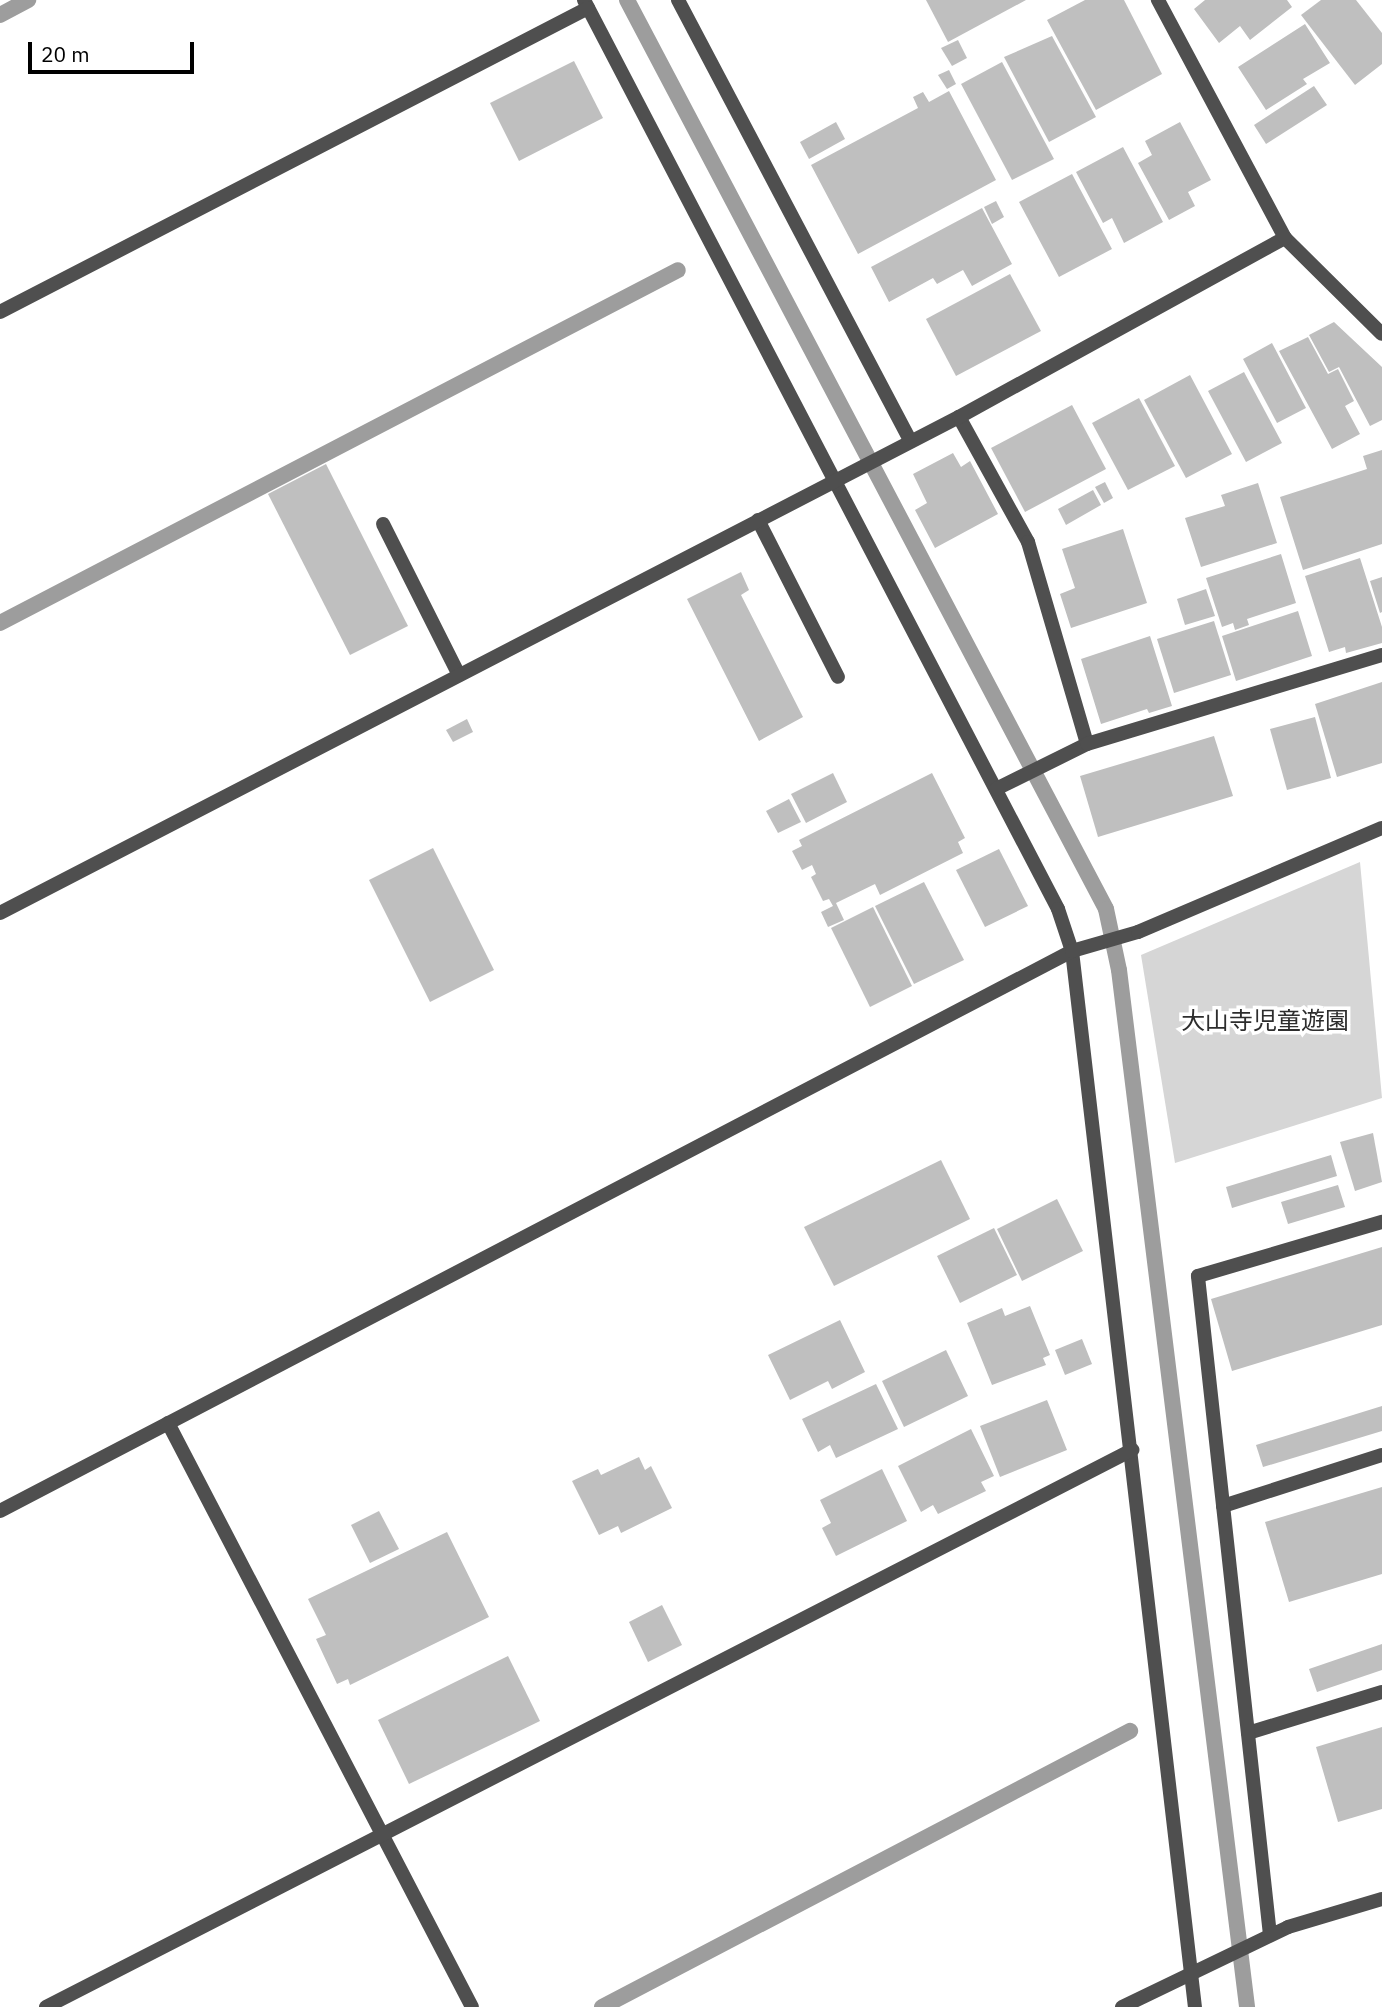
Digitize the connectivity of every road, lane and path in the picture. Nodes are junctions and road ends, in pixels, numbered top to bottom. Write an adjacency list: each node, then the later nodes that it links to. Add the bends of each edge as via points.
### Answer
1 (678, 0): 8 (street)
2 (1158, 0): 4 (street)
3 (586, 4): 5 (street); 9 (street)
4 (1285, 238): 6 (street); 7 (street)
5 (0, 312)
6 (1382, 334)
7 (959, 417): 8 (street); 15 (street, via 1028,542)
8 (911, 441): 9 (street)
9 (835, 480): 10 (street); 16 (street)
10 (758, 520): 13 (street); 14 (street)
11 (383, 524): 13 (street)
12 (1382, 655): 15 (street)
13 (459, 675): 18 (street)
14 (838, 677)
15 (1087, 744): 16 (street)
16 (996, 789): 19 (street, via 1058,909)
17 (1382, 828): 19 (street, via 1138,932)
18 (0, 913)
19 (1072, 951): 21 (street); 22 (street)
20 (1382, 1222): 24 (street, via 1198,1276)
21 (168, 1423): 25 (street); 28 (street)
22 (1132, 1450): 28 (street); 31 (street)
23 (1382, 1455): 24 (street)
24 (1223, 1506): 27 (street)
25 (0, 1511)
26 (1382, 1692): 27 (street)
27 (1248, 1733): 30 (street)
28 (380, 1832): 32 (street); 33 (street)
29 (1382, 1899): 30 (street)
30 (1270, 1936): 31 (street)
31 (1191, 1972): 34 (street); 35 (street)
32 (46, 2007)
33 (472, 2007)
34 (1122, 2007)
35 (1195, 2007)

